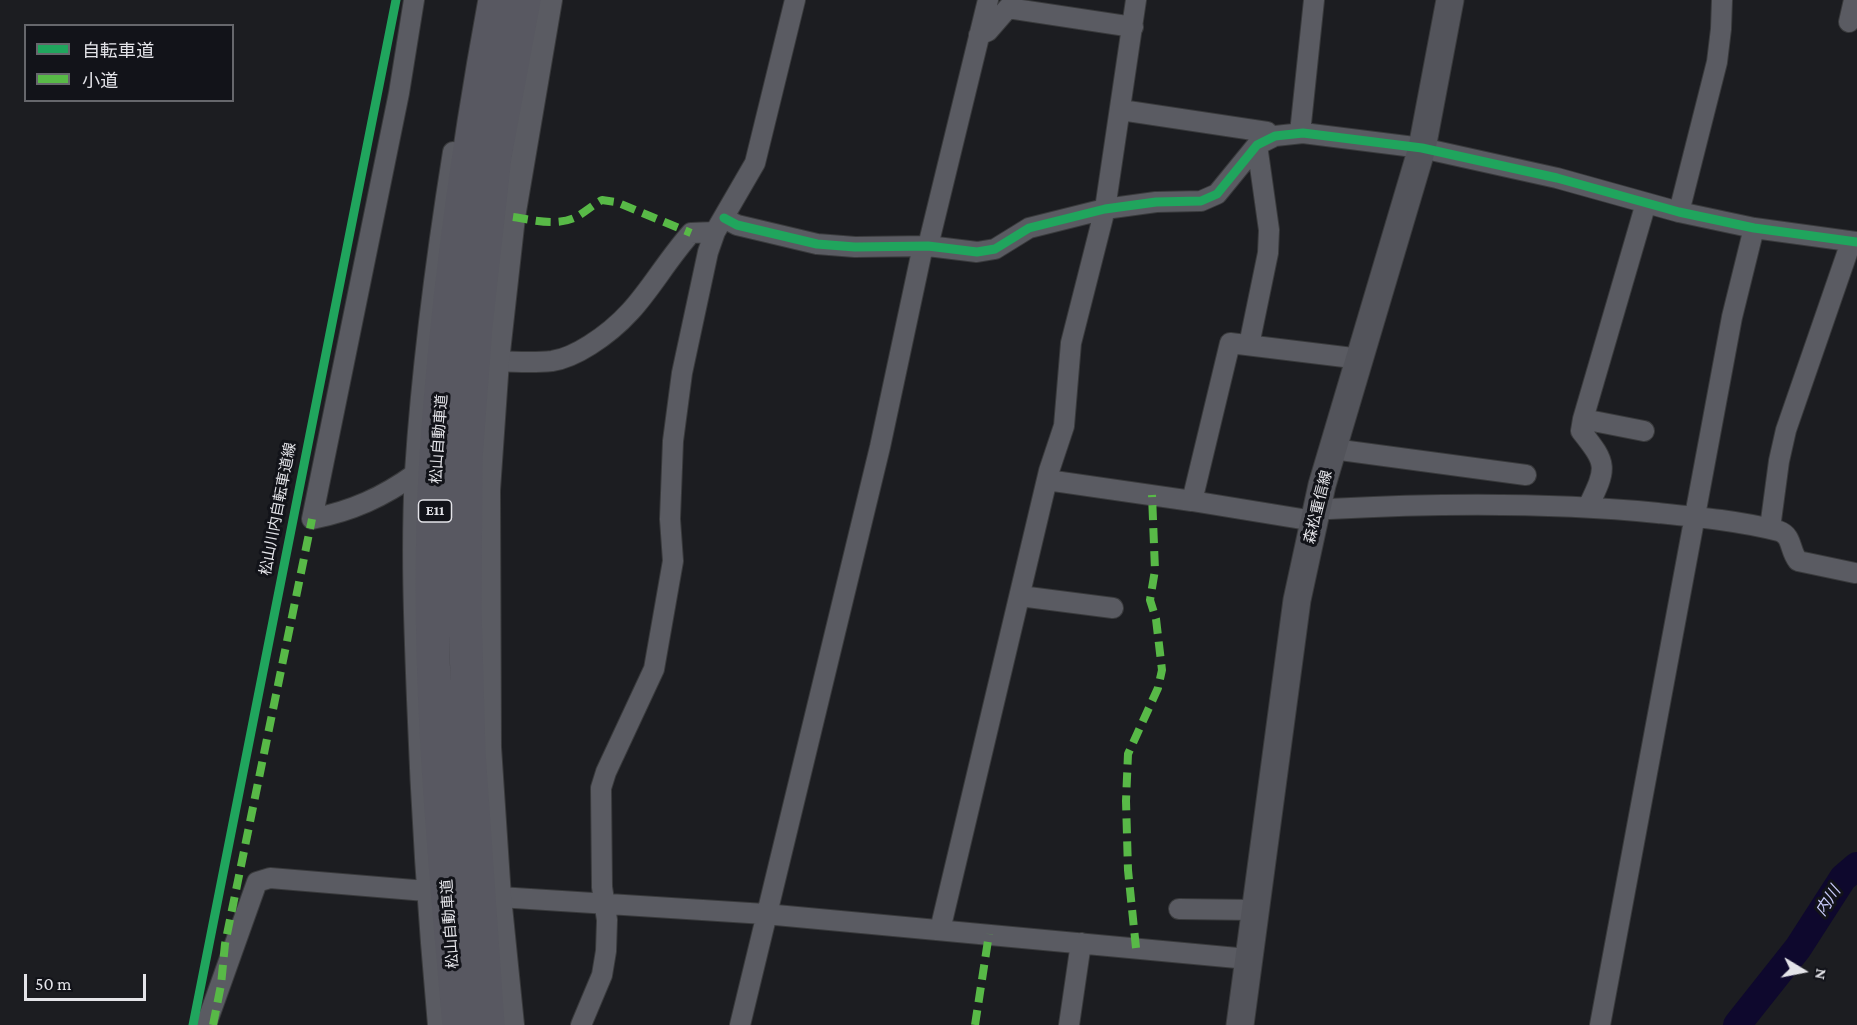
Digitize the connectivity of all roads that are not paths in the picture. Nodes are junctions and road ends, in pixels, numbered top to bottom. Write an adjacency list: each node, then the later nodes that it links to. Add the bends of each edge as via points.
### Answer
1 (414, 0): 33 (street, via 399,93 312,519 369,503)
2 (479, 0): 33 (street, via 430,297)
3 (495, 0): 55 (highway, 松山自動車道 / E11, via 468,150 447,323 436,458 434,609 438,754)
4 (524, 0): 56 (highway, 松山自動車道 / E11, via 495,156 466,458 469,753)
5 (550, 0): 29 (street, via 513,216)
6 (795, 0): 23 (street, via 754,163)
7 (988, 0): 15 (street)
8 (1136, 0): 14 (street)
9 (1314, 0): 18 (street)
10 (1450, 0): 19 (main road, 森松重信線)
11 (1722, 0): 22 (street, via 1717,62)
12 (1854, 0): 13 (street)
13 (1849, 22)
14 (1133, 27): 15 (street, via 1008,9 988,32); 16 (street)
15 (979, 35): 26 (street)
16 (1121, 110): 17 (street); 21 (street)
17 (1263, 133): 18 (street); 21 (street, via 1217,194 1201,201); 27 (street, via 1269,241)
18 (1300, 134): 19 (street)
19 (1422, 148): 20 (street, via 1557,178); 28 (main road, 森松重信線)
20 (1646, 203): 22 (street); 30 (street)
21 (1105, 209): 26 (street, via 1029,228 995,249 977,252); 35 (street, via 1071,343 1064,426)
22 (1679, 212): 24 (street)
23 (720, 225): 26 (street, via 737,225 817,244); 29 (street, via 691,233 632,312 610,333 554,361); 46 (street, via 708,252 682,373 673,441 673,561 654,669 602,788)
24 (1754, 228): 25 (street); 39 (street, via 1732,316)
25 (1854, 242): 40 (street, via 1786,430)
26 (925, 246): 49 (street, via 880,447)
27 (1249, 345): 28 (street); 36 (street, via 1230,343)
28 (1361, 359): 32 (main road, 森松重信線)
29 (497, 361): 45 (street, via 488,536 489,747)
30 (1583, 419): 31 (street); 37 (street, via 1581,431 1599,452 1602,468)
31 (1644, 431)
32 (1333, 449): 34 (street); 38 (main road, 森松重信線)
33 (415, 474): 44 (street, via 415,656)
34 (1526, 475)
35 (1047, 480): 36 (street); 42 (street)
36 (1192, 501): 38 (street)
37 (1588, 507): 38 (street, via 1435,503 1329,509); 39 (street)
38 (1316, 514): 48 (main road, 森松重信線, via 1297,600)
39 (1695, 517): 40 (street); 62 (street)
40 (1770, 528): 41 (street, via 1786,533 1798,561)
41 (1855, 573)
42 (1020, 596): 43 (street); 50 (street)
43 (1113, 608)
44 (426, 891): 53 (street, via 270,878 257,882); 54 (street)
45 (499, 897): 46 (street); 57 (street)
46 (605, 904): 49 (street); 58 (street, via 602,975)
47 (1179, 909): 48 (street)
48 (1255, 910): 52 (main road, 森松重信線)
49 (765, 914): 50 (street); 59 (street)
50 (940, 930): 51 (street)
51 (1082, 943): 52 (street); 60 (street)
52 (1248, 959): 61 (main road, 森松重信線)
53 (206, 1025)
54 (438, 1025)
55 (459, 1025)
56 (488, 1025)
57 (512, 1025)
58 (581, 1025)
59 (740, 1025)
60 (1069, 1025)
61 (1240, 1025)
62 (1600, 1025)

